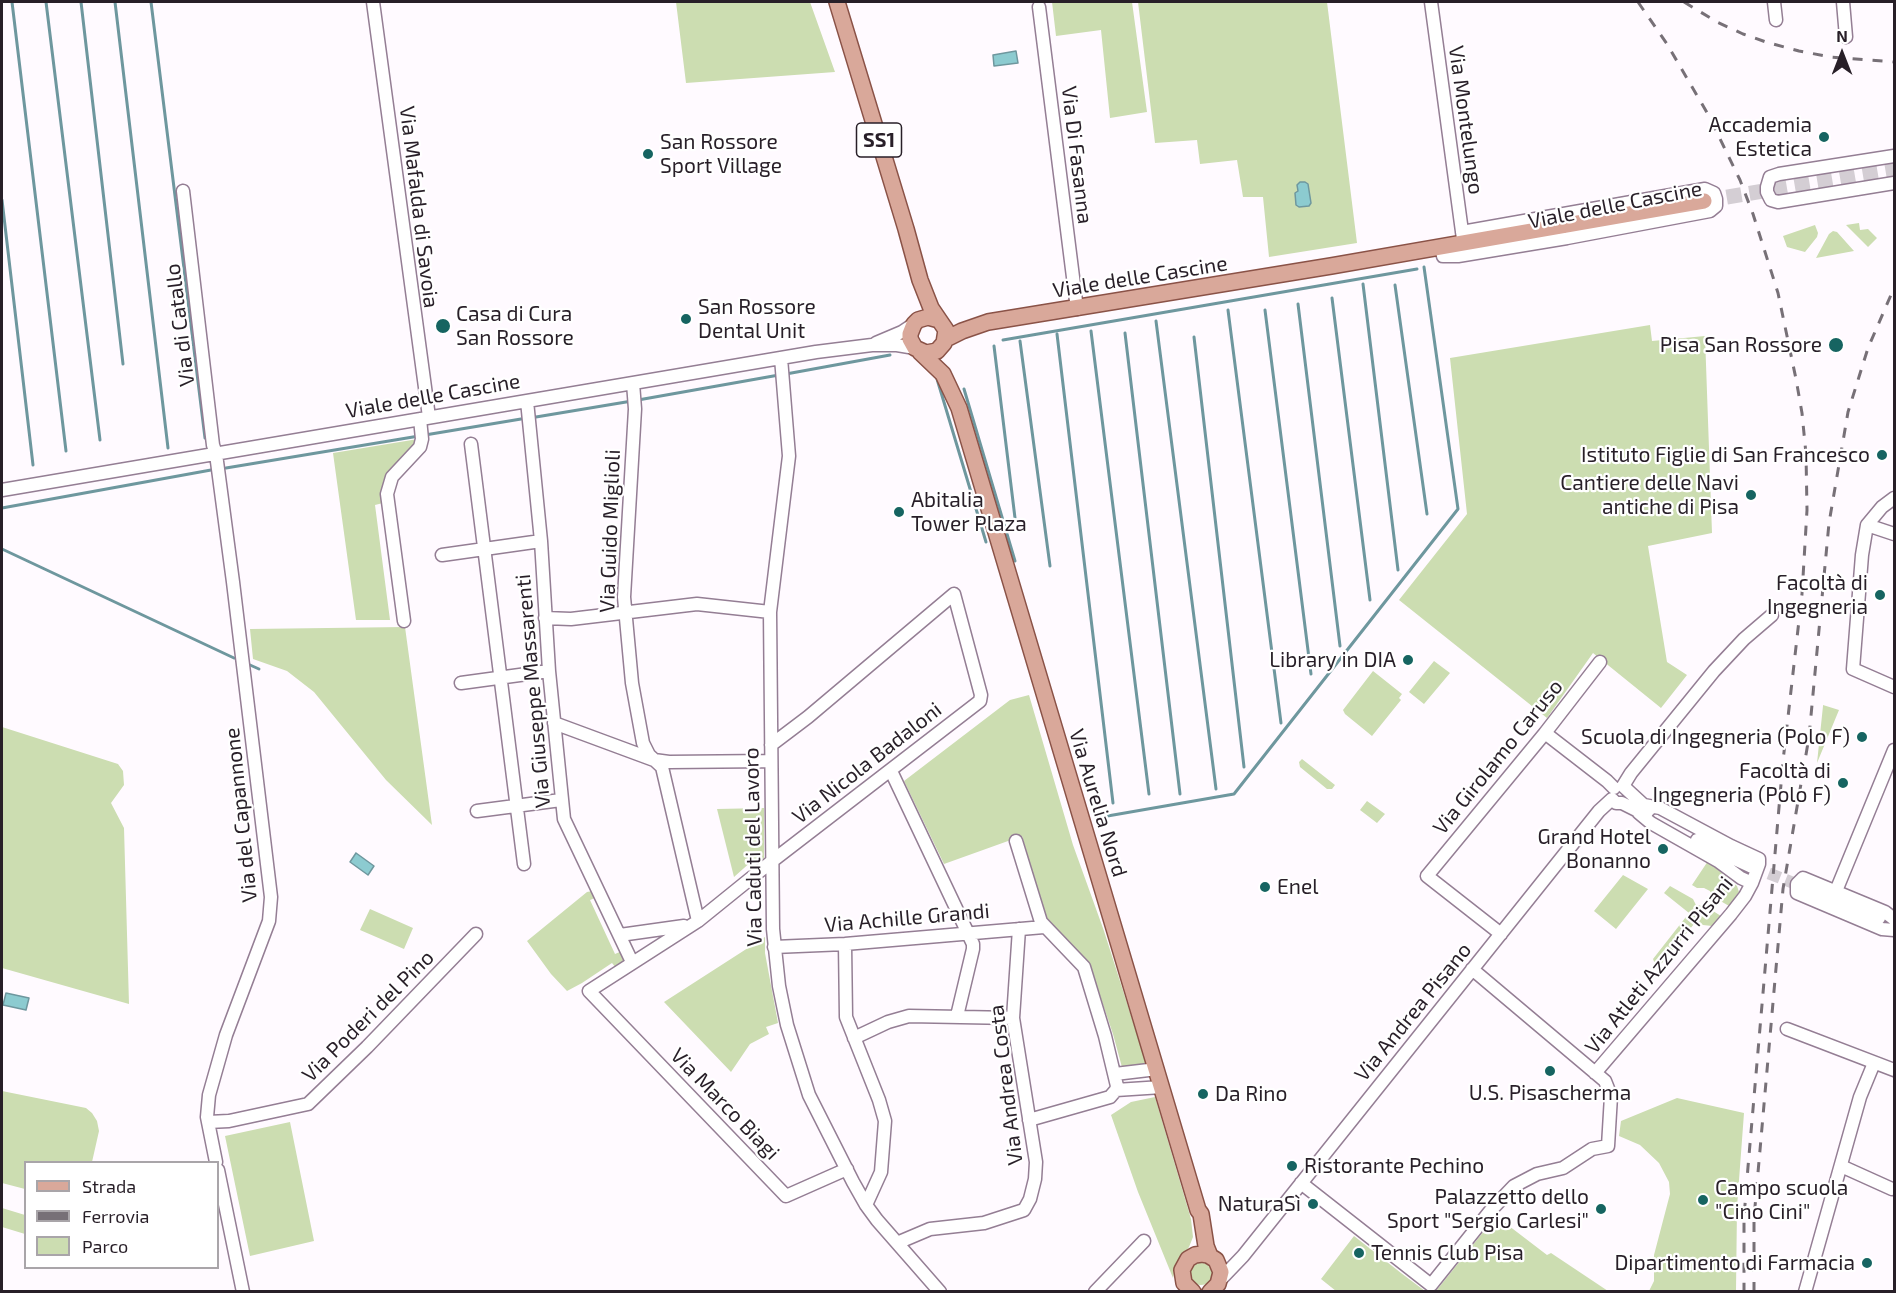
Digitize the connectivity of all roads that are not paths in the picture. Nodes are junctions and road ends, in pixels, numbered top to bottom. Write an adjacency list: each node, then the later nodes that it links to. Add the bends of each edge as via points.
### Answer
1 (373, 2): 27 (street, Via Mafalda di Savoia)
2 (837, 2): 15 (main road, SS1)
3 (1431, 2): 13 (street, Via Montelungo)
4 (1774, 2): 7 (street)
5 (1843, 2): 8 (street)
6 (1039, 7): 16 (street, Via Di Fasanna)
7 (1776, 20)
8 (1846, 37)
9 (1894, 156): 10 (street, via 1774,175 1767,192 1771,200 1778,202)
10 (1894, 183)
11 (183, 191): 29 (street, Via di Catallo)
12 (1704, 201): 13 (main road, Viale delle Cascine)
13 (1463, 237): 14 (main road, Viale delle Cascine); 14 (street, Viale delle Cascine, via 1706,189 1716,199 1716,206 1710,211 1567,238 1458,256 1443,256)
14 (1441, 247): 16 (main road, Viale delle Cascine)
15 (920, 280): 17 (main road, SS1, via 921,310); 18 (main road, SS1)
16 (1077, 309): 19 (main road, Viale delle Cascine)
17 (916, 322): 18 (main road, via 928,317); 21 (street, Viale delle Cascine); 22 (main road, SS1, via 910,339)
18 (940, 322): 19 (main road, Viale delle Cascine); 20 (main road, SS1, via 946,330)
19 (988, 322): 20 (main road, Viale delle Cascine, via 956,333)
20 (944, 343): 22 (main road, via 932,353); 26 (main road, Via Aurelia Nord / SS1)
21 (872, 345): 22 (street, Viale delle Cascine); 23 (street, Viale delle Cascine)
22 (918, 350): 26 (main road, Via Aurelia Nord, via 943,374)
23 (781, 362): 24 (street, Viale delle Cascine); 37 (street, Via Caduti del Lavoro, via 789,456)
24 (634, 394): 25 (street, Viale delle Cascine); 38 (street, Via Guido Miglioli)
25 (526, 401): 27 (street, Viale delle Cascine); 34 (street, Via Giuseppe Massarenti)
26 (959, 408): 86 (main road, Via Aurelia Nord)
27 (423, 427): 29 (street, Viale delle Cascine); 41 (street, via 419,449 392,477 387,494)
28 (471, 444): 35 (street)
29 (216, 454): 30 (street, Viale delle Cascine); 93 (street, Via del Capannone, via 271,910 221,1052 209,1095)
30 (2, 490)
31 (1894, 498): 32 (street)
32 (1867, 525): 33 (street); 46 (street, via 1853,669)
33 (1894, 534)
34 (541, 541): 35 (street); 40 (street, Via Giuseppe Massarenti)
35 (484, 549): 36 (street); 44 (street)
36 (442, 555)
37 (770, 612): 38 (street, via 697,604); 49 (street, Via Caduti del Lavoro)
38 (624, 614): 40 (street); 51 (street, Via Guido Miglioli, via 643,742)
39 (1772, 615): 54 (street, Via Andrea Pisano, via 1714,671 1627,778)
40 (544, 618): 43 (street, Via Giuseppe Massarenti)
41 (404, 621)
42 (1599, 662): 48 (street, Via Girolamo Caruso)
43 (549, 670): 44 (street); 47 (street, Via Giuseppe Massarenti)
44 (501, 677): 45 (street); 56 (street)
45 (461, 683)
46 (1894, 687)
47 (554, 723): 51 (street); 55 (street, Via Giuseppe Massarenti)
48 (1545, 733): 54 (street); 74 (street, Via Girolamo Caruso, via 1427,876)
49 (771, 745): 52 (street, Via Caduti del Lavoro); 53 (street, Via Nicola Badaloni, via 954,594 981,699)
50 (1894, 750): 65 (street)
51 (654, 760): 52 (street); 67 (street, Via Guido Miglioli, via 662,767)
52 (771, 761): 60 (street, Via Caduti del Lavoro)
53 (891, 771): 60 (street, Via Nicola Badaloni); 72 (street)
54 (1620, 794): 57 (street); 74 (street, Via Andrea Pisano, via 1599,811)
55 (561, 800): 56 (street); 75 (street, Via Giuseppe Massarenti, via 564,819)
56 (517, 806): 58 (street); 61 (street)
57 (1642, 809): 62 (street); 63 (street, via 1651,823); 63 (street, via 1660,808 1759,859)
58 (477, 811)
59 (1016, 841): 69 (street)
60 (771, 862): 67 (street, Via Nicola Badaloni); 77 (street, Via Caduti del Lavoro)
61 (524, 864)
62 (1752, 867)
63 (1752, 883): 88 (street, Via Atleti Azzurri Pisani, via 1715,933)
64 (1805, 888): 68 (street)
65 (1836, 891): 66 (street); 71 (street, via 1803,878 1796,890 1882,929)
66 (1894, 919)
67 (694, 923): 75 (street); 78 (street, Via Nicola Badaloni)
68 (1894, 925)
69 (1044, 927): 70 (street, Via Achille Grandi); 89 (street, via 1084,967)
70 (1019, 929): 72 (street, Via Achille Grandi); 82 (street, Via Andrea Costa)
71 (1894, 930)
72 (968, 933): 76 (street, Via Achille Grandi); 81 (street, via 973,949)
73 (476, 934): 93 (street, Via Poderi del Pino, via 308,1104)
74 (1501, 934): 79 (street, Via Andrea Pisano)
75 (620, 935): 78 (street, Via Giuseppe Massarenti)
76 (845, 944): 77 (street, Via Achille Grandi); 84 (street, via 845,1011)
77 (774, 947): 96 (street, Via Caduti del Lavoro, via 784,1015 809,1095)
78 (632, 962): 80 (street, Via Nicola Badaloni)
79 (1472, 969): 88 (street); 98 (street, Via Andrea Pisano)
80 (589, 991): 96 (street, Via Marco Biagi, via 786,1196)
81 (957, 1016): 82 (street); 84 (street, via 904,1017)
82 (1013, 1018): 92 (street, Via Andrea Costa)
83 (1787, 1029): 85 (street)
84 (854, 1038): 100 (street, via 885,1121 881,1172)
85 (1874, 1063): 87 (street); 95 (street)
86 (1156, 1069): 89 (street); 90 (main road, Via Aurelia Nord)
87 (1894, 1071)
88 (1595, 1073): 98 (street, Via Atleti Azzurri Pisani, via 1610,1091 1608,1146 1592,1149 1563,1168 1537,1174 1514,1186 1431,1285)
89 (1115, 1074): 91 (street)
90 (1162, 1087): 91 (street); 101 (main road, Via Aurelia Nord)
91 (1116, 1090): 92 (street, via 1110,1097)
92 (1029, 1120): 103 (street, Via Andrea Costa, via 1036,1162 1032,1195 1024,1210 984,1223 930,1229)
93 (208, 1122): 94 (street, Via del Capannone)
94 (216, 1161)
95 (1841, 1166): 99 (street); 113 (street)
96 (847, 1169): 100 (street, Via Caduti del Lavoro)
97 (219, 1175): 110 (street)
98 (1301, 1184): 104 (street, Via Andrea Pisano)
99 (1892, 1190)
100 (866, 1205): 103 (street, Via Caduti del Lavoro)
101 (1198, 1210): 105 (main road); 106 (main road, Via Aurelia Nord)
102 (1144, 1241): 109 (street)
103 (897, 1243): 111 (street, Via Caduti del Lavoro)
104 (1246, 1251): 106 (street, via 1231,1258); 108 (street, Via Andrea Pisano)
105 (1192, 1256): 106 (main road); 107 (main road, via 1184,1265)
106 (1212, 1257): 108 (main road, Via Aurelia Nord, via 1220,1267)
107 (1182, 1285): 112 (main road)
108 (1218, 1286)
109 (1101, 1290)
110 (243, 1292)
111 (940, 1292)
112 (1193, 1292)
113 (1805, 1292)

